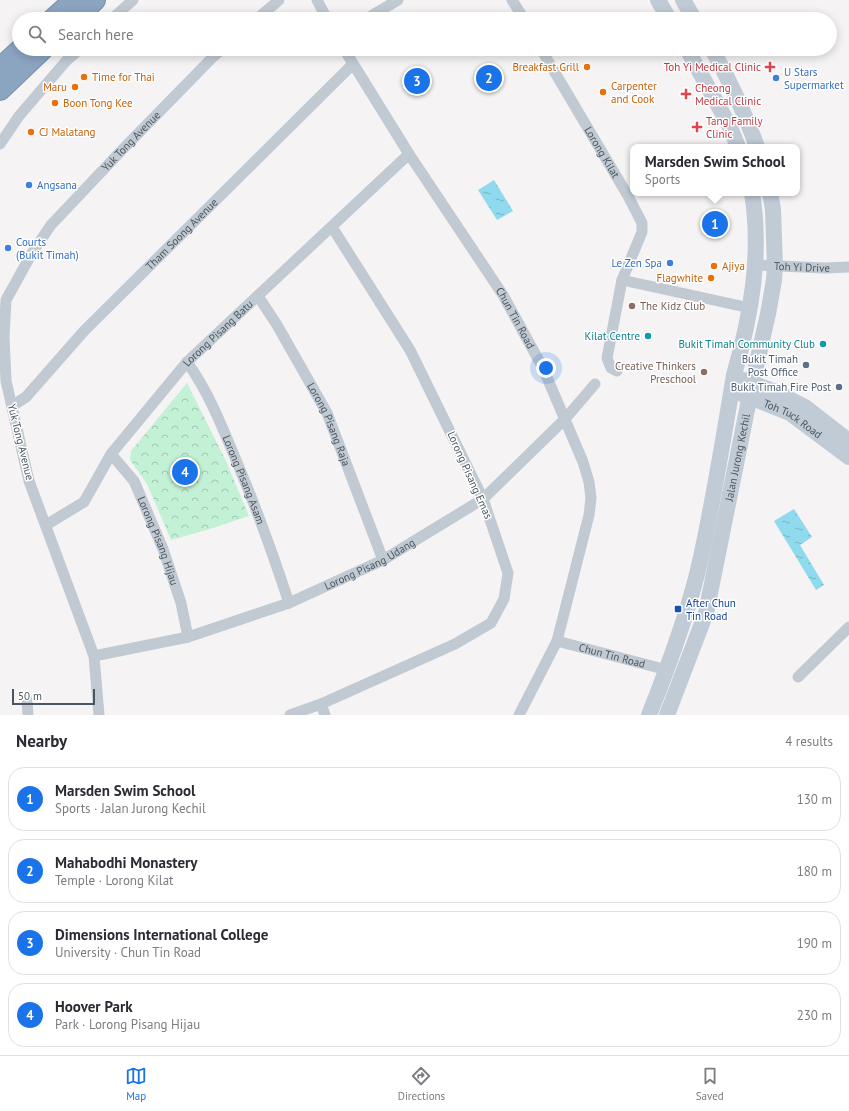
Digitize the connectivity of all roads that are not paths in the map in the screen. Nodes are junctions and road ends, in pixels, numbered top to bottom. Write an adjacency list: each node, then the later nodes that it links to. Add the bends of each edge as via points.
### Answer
1 (74, 0): 10 (highway)
2 (95, 0): 11 (highway)
3 (133, 0): 12 (street)
4 (280, 0): 13 (street)
5 (317, 0): 14 (street)
6 (398, 0): 15 (street)
7 (512, 0): 16 (street)
8 (658, 0): 17 (main road)
9 (683, 0): 18 (main road)
10 (61, 12)
11 (82, 12)
12 (120, 12)
13 (265, 12)
14 (323, 12)
15 (378, 12)
16 (520, 12)
17 (665, 12)
18 (690, 12)
19 (13, 56): 28 (highway)
20 (36, 56): 29 (highway)
21 (72, 56): 30 (street, via 18,116)
22 (214, 56): 48 (street, Yuk Tong Avenue, via 51,225 32,253 6,300 6,381)
23 (348, 56): 27 (street, Chun Tin Road)
24 (545, 56): 40 (street, Lorong Kilat, via 642,223 642,232)
25 (691, 56): 31 (main road)
26 (716, 56): 32 (main road)
27 (353, 64): 33 (street, Chun Tin Road); 48 (street, Tham Soong Avenue, via 84,331 26,397)
28 (0, 68)
29 (0, 90)
30 (0, 144)
31 (737, 144)
32 (756, 144)
33 (409, 154): 36 (street, Lorong Pisang Batu); 49 (street, Chun Tin Road, via 503,295 543,368)
34 (753, 196): 37 (main road, Jalan Jurong Kechil, via 756,216)
35 (771, 196): 38 (main road, Jalan Jurong Kechil)
36 (332, 227): 41 (street, Lorong Pisang Batu); 53 (street, Lorong Pisang Emas, via 410,350)
37 (756, 265): 38 (street, Toh Yi Drive); 42 (main road, Jalan Jurong Kechil)
38 (775, 266): 39 (street, Toh Yi Drive); 47 (main road, Jalan Jurong Kechil, via 768,314)
39 (849, 267)
40 (622, 280): 42 (street); 44 (street, Lorong Kilat, via 608,358 611,368)
41 (258, 296): 43 (street, Lorong Pisang Batu); 55 (street, Lorong Pisang Raja, via 327,412)
42 (750, 308): 46 (main road, Jalan Jurong Kechil)
43 (187, 362): 51 (street, Lorong Pisang Batu); 56 (street, Lorong Pisang Asam, via 219,419 258,513)
44 (617, 371)
45 (596, 384): 49 (street, Lorong Pisang Udang)
46 (733, 384): 47 (main road, Toh Tuck Road); 61 (main road, Jalan Jurong Kechil, via 701,558)
47 (751, 390): 50 (main road, Toh Tuck Road, via 776,392 805,407); 52 (main road, Toh Tuck Road, via 790,413); 71 (main road, Jalan Jurong Kechil, via 706,613)
48 (12, 406): 54 (street, Yuk Tong Avenue, via 29,481)
49 (565, 419): 53 (street, Lorong Pisang Udang); 59 (street, Chun Tin Road, via 583,462 591,498)
50 (849, 441)
51 (111, 454): 54 (street, Lorong Pisang Batu, via 84,502); 58 (street, Lorong Pisang Hijau, via 134,481 163,549 181,603)
52 (849, 457)
53 (483, 499): 55 (street, Lorong Pisang Udang); 64 (street, Lorong Pisang Emas, via 508,573 504,599 491,623 455,644)
54 (46, 525): 60 (street, Yuk Tong Avenue)
55 (383, 560): 56 (street, Lorong Pisang Udang)
56 (289, 603): 58 (street, Lorong Pisang Udang)
57 (849, 627): 62 (street)
58 (188, 637): 60 (street, Lorong Pisang Udang)
59 (557, 641): 61 (street, Chun Tin Road); 69 (street, Chun Tin Road)
60 (94, 656): 66 (street, Yuk Tong Avenue)
61 (667, 670): 70 (main road, Jalan Jurong Kechil)
62 (798, 677)
63 (27, 700): 65 (street)
64 (321, 704): 67 (street, Lorong Pisang Emas); 68 (street)
65 (28, 715)
66 (99, 715)
67 (290, 715)
68 (325, 715)
69 (519, 715)
70 (649, 715)
71 (667, 715)

